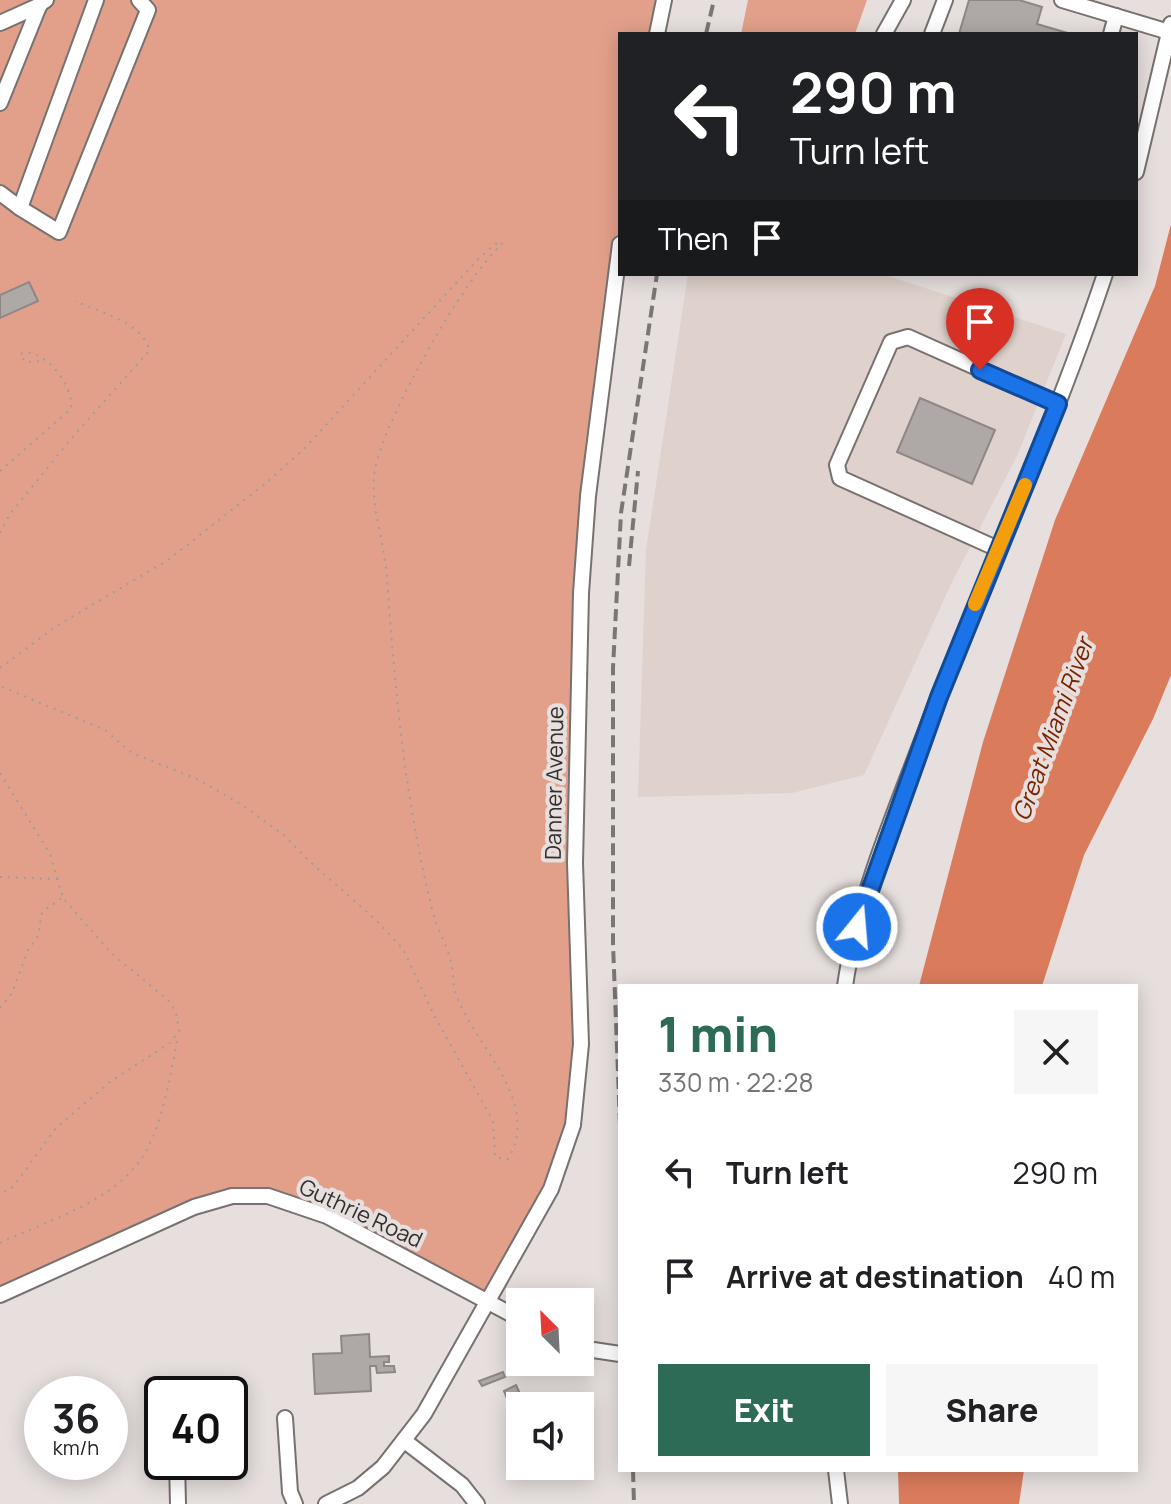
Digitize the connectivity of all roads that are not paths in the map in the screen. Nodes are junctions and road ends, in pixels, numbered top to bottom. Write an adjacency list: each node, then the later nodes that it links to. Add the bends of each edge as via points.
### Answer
1 (96, 0): 18 (street)
2 (139, 0): 18 (street, via 148,10 59,232)
3 (664, 0): 11 (street)
4 (903, 0): 12 (street)
5 (945, 0): 13 (street)
6 (1062, 0): 8 (street)
7 (43, 3): 9 (street); 15 (street)
8 (1116, 16): 10 (street); 14 (street)
9 (0, 23)
10 (1170, 28): 16 (street)
11 (657, 32)
12 (885, 32)
13 (933, 32)
14 (1112, 32)
15 (0, 103)
16 (1138, 164)
17 (0, 193): 18 (street)
18 (20, 208)
19 (618, 260): 25 (street, Danner Avenue, via 581,593 575,768 579,1085 560,1169)
20 (1104, 276): 21 (street)
21 (1058, 404): 22 (street); 22 (street, via 908,337 891,342 837,465 840,478)
22 (998, 549): 23 (street, via 899,801 857,927)
23 (845, 984)
24 (0, 1295): 25 (street, Guthrie Road, via 194,1207 245,1195 268,1196 327,1216)
25 (485, 1301): 26 (street, Guthrie Road); 30 (street, Danner Avenue)
26 (506, 1312)
27 (594, 1350): 28 (street)
28 (618, 1354)
29 (285, 1418): 35 (street)
30 (406, 1442): 33 (street, Danner Avenue, via 369,1480); 36 (street, via 462,1485)
31 (836, 1472): 37 (street)
32 (177, 1480): 34 (street)
33 (333, 1503)
34 (178, 1504)
35 (295, 1504)
36 (477, 1504)
37 (840, 1504)

